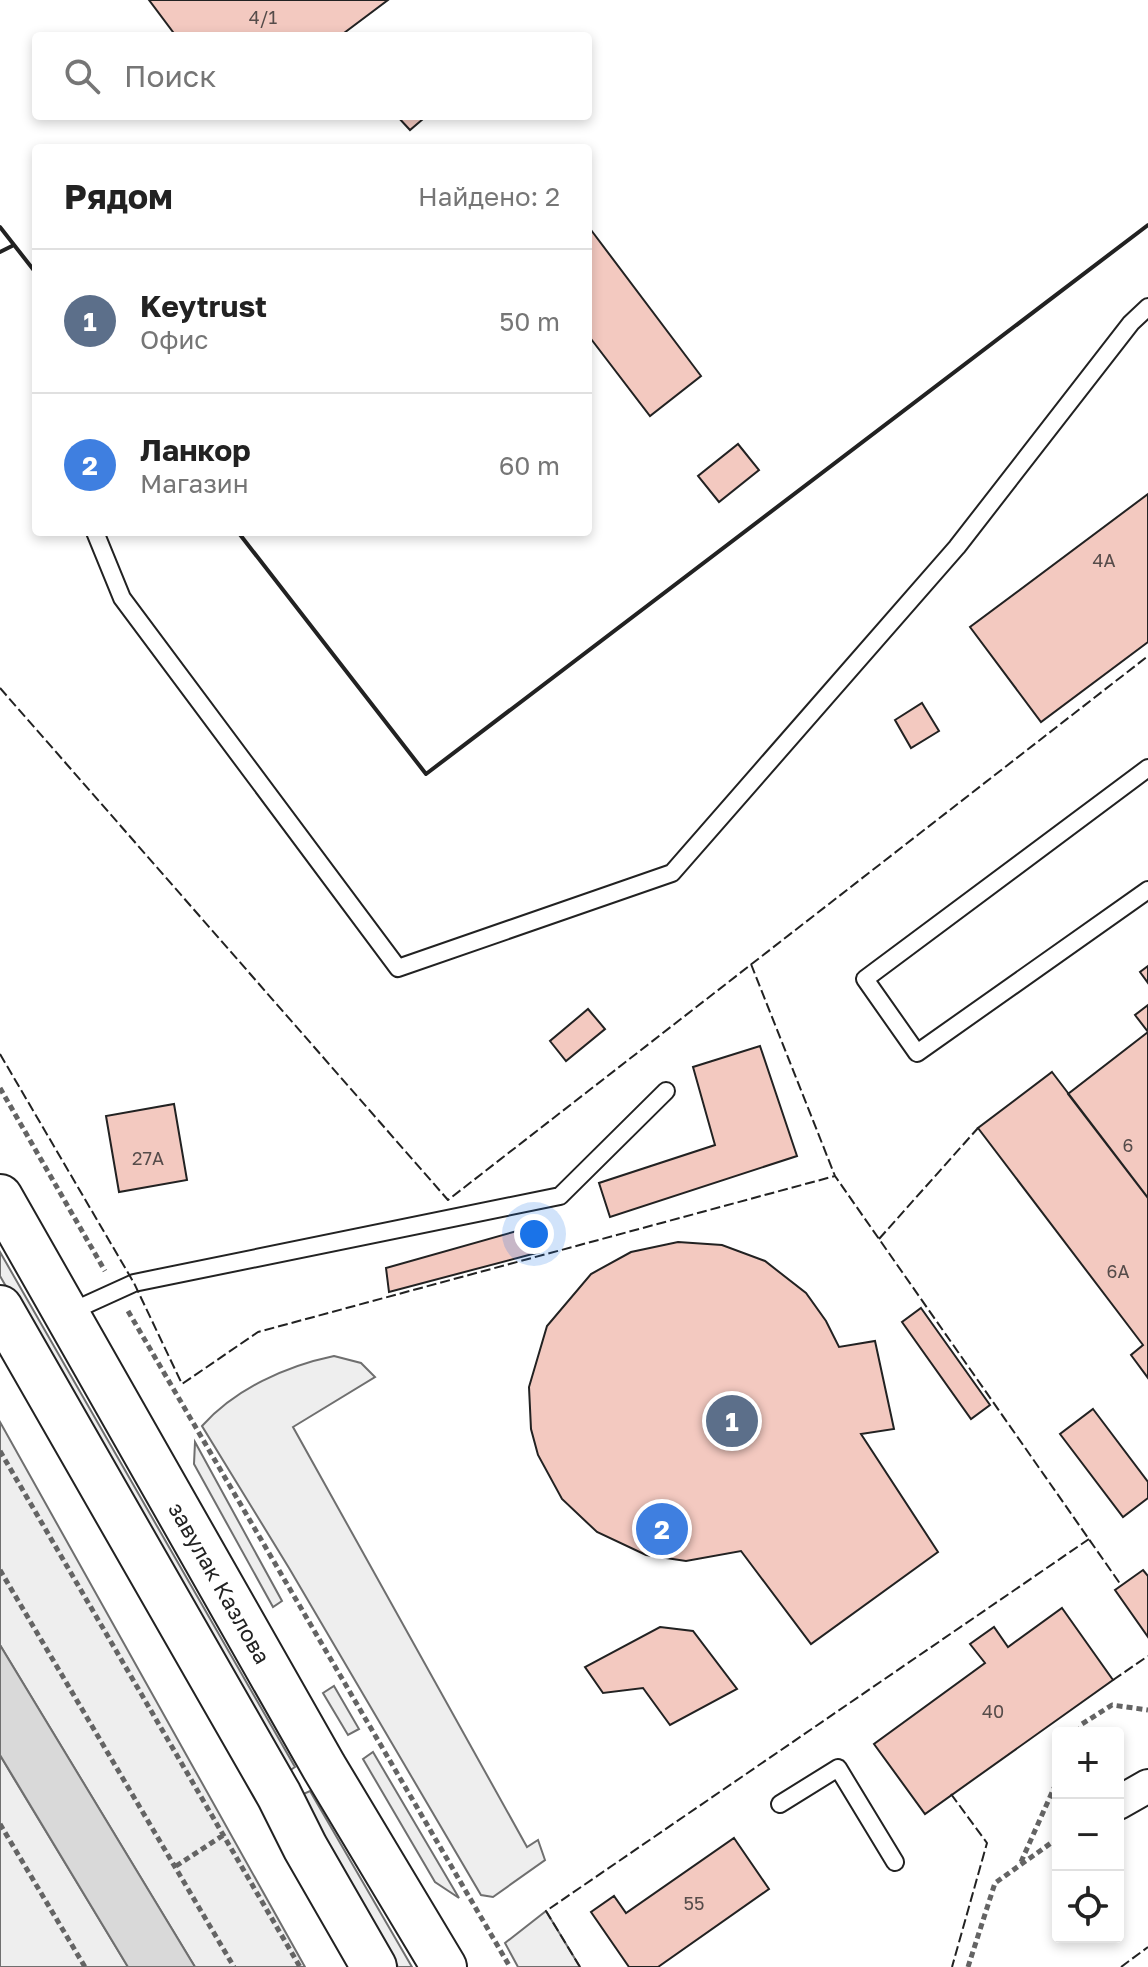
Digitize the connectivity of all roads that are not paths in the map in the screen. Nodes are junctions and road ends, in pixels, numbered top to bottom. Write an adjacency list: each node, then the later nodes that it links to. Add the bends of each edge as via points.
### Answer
1 (1148, 307): 2 (lane, via 957,547 672,873 398,968 122,598)
2 (97, 536)
3 (1148, 768): 4 (lane, via 865,979 917,1053)
4 (1148, 890)
5 (666, 1091): 8 (lane, via 560,1196 134,1283)
6 (0, 1197): 8 (main road, завулак Казлова)
7 (0, 1308): 13 (main road)
8 (67, 1314): 14 (main road, завулак Казлова)
9 (1148, 1786): 10 (street)
10 (1124, 1800)
11 (780, 1804): 12 (lane, via 838,1768)
12 (895, 1862)
13 (374, 1967)
14 (444, 1967)

